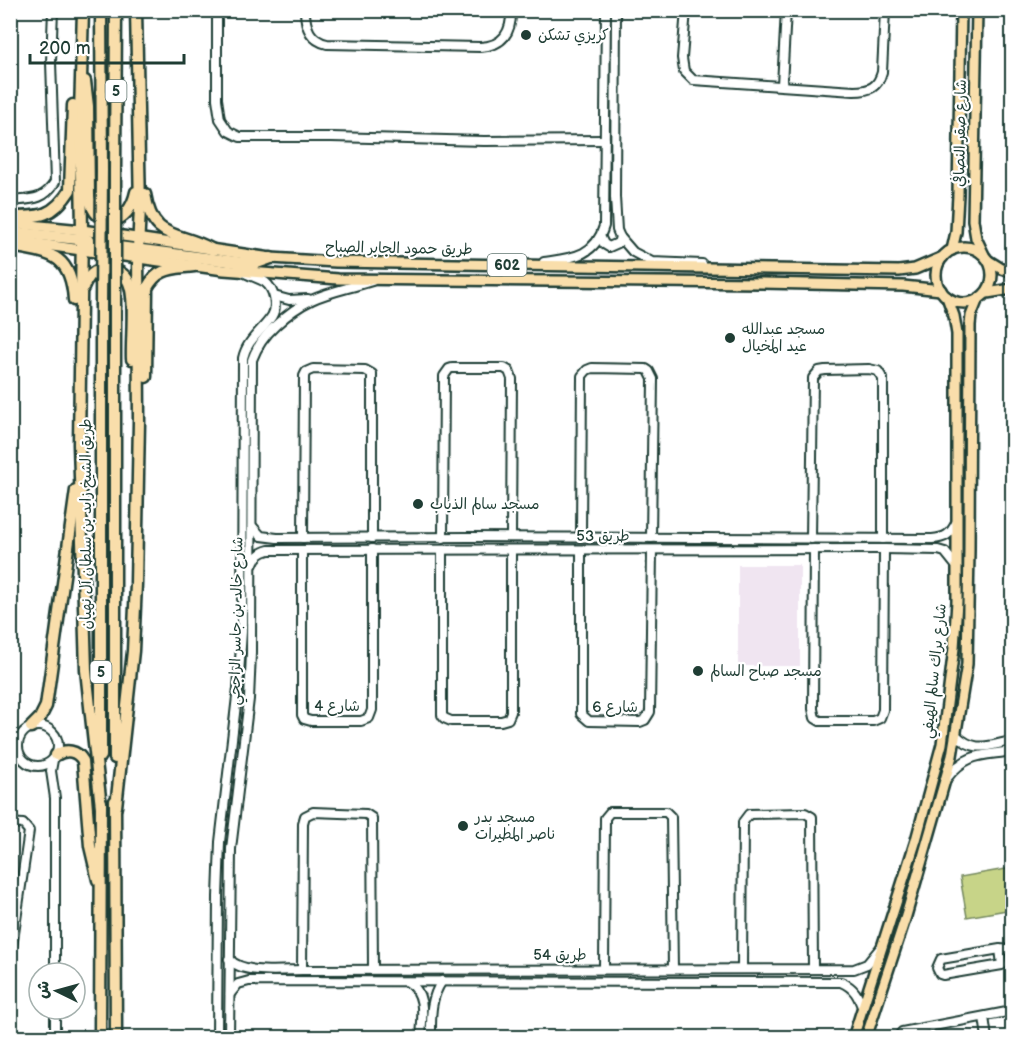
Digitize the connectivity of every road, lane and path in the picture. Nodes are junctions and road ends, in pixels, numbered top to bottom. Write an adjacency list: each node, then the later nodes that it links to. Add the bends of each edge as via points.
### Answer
1 (53, 10): 21 (street, via 55,182 48,193 37,198)
2 (83, 10): 16 (highway)
3 (101, 10): 110 (highway, طريق الشيخ زايد بن سلطان آل نهيان / 5, bridge)
4 (116, 10): 111 (highway, طريق الشيخ زايد بن سلطان آل نهيان / 5, bridge)
5 (136, 10): 19 (highway)
6 (217, 10): 18 (street, via 220,119 228,131 240,137)
7 (305, 10): 8 (street, via 311,35 327,44 480,47 492,46 506,37 511,27)
8 (511, 10)
9 (606, 10): 18 (street)
10 (616, 10): 25 (street, via 615,197)
11 (686, 10): 17 (street, via 682,58 684,71 693,80)
12 (786, 10): 17 (street)
13 (885, 10): 17 (street, via 882,72 876,86 854,91)
14 (960, 10): 32 (main road, شارع صقر النصافي, via 957,205)
15 (977, 10): 35 (main road, شارع صقر النصافي, via 973,220 976,238)
16 (81, 66): 20 (highway, via 88,106 89,196 97,216 108,220 126,215 134,204); 22 (highway, via 74,96 70,190 48,214); 28 (highway)
17 (782, 85)
18 (605, 140): 26 (street, via 605,216)
19 (140, 162): 20 (highway); 31 (highway, via 147,204 155,223 165,232)
20 (140, 175): 30 (highway)
21 (10, 201)
22 (10, 217)
23 (10, 223): 28 (main road, طريق حمود الجابر الصباح / 602, via 70,229)
24 (10, 232): 28 (highway)
25 (620, 237): 26 (street, via 618,243 609,247); 39 (street, via 633,252 652,262)
26 (601, 238): 36 (street, via 587,252)
27 (10, 240): 28 (main road, طريق حمود الجابر الصباح / 602, via 69,247)
28 (81, 240): 30 (main road, طريق حمود الجابر الصباح / 602); 30 (highway, via 128,243); 46 (highway)
29 (10, 246): 51 (highway, via 55,256 69,274 74,288)
30 (138, 248): 31 (main road, طريق حمود الجابر الصباح / 602); 34 (highway, via 233,262 257,263); 38 (main road, طريق حمود الجابر الصباح / 602); 56 (highway)
31 (213, 250): 34 (main road, طريق حمود الجابر الصباح / 602)
32 (952, 250): 33 (main road); 35 (main road, via 969,247)
33 (943, 257): 39 (main road, طريق حمود الجابر الصباح / 602, via 915,269 899,270); 47 (main road, via 936,273)
34 (271, 258): 36 (main road, طريق حمود الجابر الصباح / 602)
35 (987, 258): 41 (main road); 45 (main road, via 993,277)
36 (527, 265): 37 (main road, طريق حمود الجابر الصباح / 602)
37 (629, 265): 39 (main road, طريق حمود الجابر الصباح / 602); 43 (main road, via 621,274)
38 (194, 266): 40 (main road, طريق حمود الجابر الصباح / 602); 56 (highway, via 160,272 147,288 146,380)
39 (721, 268)
40 (241, 271): 42 (main road, طريق حمود الجابر الصباح / 602); 48 (street, via 266,283)
41 (1012, 272)
42 (378, 279): 43 (main road, طريق حمود الجابر الصباح / 602); 49 (street, شارع خالد بن جاسر الراجحي)
43 (626, 283): 47 (main road, طريق حمود الجابر الصباح / 602, via 921,287)
44 (1012, 289): 45 (main road)
45 (987, 293): 50 (main road)
46 (80, 294): 51 (highway); 56 (highway, via 95,271 108,269 123,274 130,283 133,383)
47 (944, 294): 50 (main road, via 956,302); 52 (main road, شارع براك سالم الهيفي, via 957,334)
48 (274, 296): 49 (street); 54 (street, شارع خالد بن جاسر الراجحي, via 272,316 244,350)
49 (310, 299): 55 (street, شارع خالد بن جاسر الراجحي, via 266,334 257,349 252,360)
50 (977, 301): 53 (main road, شارع براك سالم الهيفي, via 970,326)
51 (80, 373): 57 (highway)
52 (957, 385): 53 (main road); 58 (main road, شارع براك سالم الهيفي)
53 (970, 388): 91 (main road, شارع براك سالم الهيفي)
54 (242, 403): 55 (street, via 246,398); 94 (street, شارع خالد بن جاسر الراجحي, via 242,622)
55 (252, 405): 59 (street, شارع خالد بن جاسر الراجحي)
56 (139, 421): 111 (highway, via 133,651)
57 (80, 457): 96 (highway, via 46,706); 110 (highway, via 86,670)
58 (956, 522): 73 (street, via 945,537); 88 (main road, شارع براك سالم الهيفي)
59 (252, 526): 64 (street, طريق 53, via 261,536); 89 (street, شارع خالد بن جاسر الراجحي)
60 (469, 537): 61 (street, طريق 53); 67 (street, طريق 53); 83 (street, via 475,544)
61 (486, 537): 62 (street, طريق 53); 84 (street, via 481,544)
62 (511, 537): 63 (street, طريق 53); 67 (street, via 511,374 504,368 452,368 444,376)
63 (581, 537): 68 (street, طريق 53); 68 (street, via 582,376 592,368 646,369 653,379)
64 (277, 538): 65 (street, طريق 53); 80 (street, via 273,546)
65 (303, 538): 66 (street, طريق 53); 66 (street, via 304,376 313,369 365,370 372,374)
66 (372, 538): 67 (street, طريق 53)
67 (443, 538)
68 (651, 538): 69 (street, طريق 53)
69 (758, 539): 70 (street, طريق 53); 76 (street, via 762,544)
70 (775, 539): 71 (street, طريق 53); 77 (street, via 771,544)
71 (811, 539): 72 (street, طريق 53); 72 (street, via 813,378 822,370 869,369 878,371 883,379)
72 (883, 539): 73 (street, طريق 53)
73 (932, 539): 87 (street)
74 (372, 549): 81 (street, طريق 53); 81 (street, شارع 4, via 372,710 369,718 361,721 311,721 302,716); 82 (street, طريق 53)
75 (581, 549): 85 (street, طريق 53); 86 (street, طريق 53); 86 (street, شارع 6, via 581,714 589,722 640,722 650,712)
76 (759, 549): 77 (street, طريق 53); 86 (street, طريق 53)
77 (774, 549): 78 (street, طريق 53)
78 (814, 549): 79 (street, طريق 53); 79 (street, via 815,718 873,721 880,718 883,710)
79 (884, 549): 87 (street, طريق 53)
80 (277, 550): 81 (street, طريق 53); 89 (street, طريق 53, via 262,552)
81 (302, 550)
82 (442, 550): 83 (street, طريق 53); 85 (street, via 442,715 451,721 501,721 508,719 511,712)
83 (469, 550): 84 (street, طريق 53)
84 (488, 550): 85 (street, طريق 53)
85 (511, 550)
86 (652, 550)
87 (931, 550): 88 (street, طريق 53, via 945,552)
88 (957, 567): 90 (main road, شارع براك سالم الهيفي)
89 (251, 568): 95 (street, شارع خالد بن جاسر الراجحي)
90 (954, 648): 91 (main road, via 962,653); 93 (main road, شارع براك سالم الهيفي)
91 (968, 651): 92 (main road, شارع براك سالم الهيفي)
92 (967, 664): 93 (main road, via 960,661); 97 (main road, شارع براك سالم الهيفي)
93 (952, 665): 114 (main road, شارع براك سالم الهيفي, via 942,744)
94 (238, 688): 95 (street, via 243,693); 112 (street, شارع خالد بن جاسر الراجحي)
95 (249, 688): 113 (street, شارع خالد بن جاسر الراجحي)
96 (31, 726): 98 (street); 103 (street, via 41,725 53,732 59,745)
97 (956, 735): 101 (street, via 966,745); 108 (main road, شارع براك سالم الهيفي)
98 (20, 737): 100 (street); 106 (street, via 18,750)
99 (1012, 741): 101 (street)
100 (10, 744)
101 (975, 747): 105 (street, via 964,750)
102 (1012, 750): 105 (street)
103 (54, 758): 107 (street, via 46,765); 109 (street); 121 (highway, via 64,751 79,755 83,761 90,852)
104 (11, 759): 106 (street)
105 (965, 759): 108 (street)
106 (26, 762): 107 (street)
107 (35, 766): 109 (street)
108 (946, 779): 116 (main road, شارع براك سالم الهيفي)
109 (52, 784): 127 (street)
110 (101, 807): 121 (highway, طريق الشيخ زايد بن سلطان آل نهيان / 5)
111 (116, 807): 153 (highway, طريق الشيخ زايد بن سلطان آل نهيان / 5)
112 (223, 810): 113 (street); 118 (street, شارع خالد بن جاسر الراجحي)
113 (234, 811): 120 (street, شارع خالد بن جاسر الراجحي)
114 (922, 819): 116 (main road); 117 (main road, شارع براك سالم الهيفي)
115 (10, 823): 126 (street, via 23,824 29,831)
116 (933, 824): 119 (main road, شارع براك سالم الهيفي)
117 (916, 840): 119 (main road); 122 (main road, شارع براك سالم الهيفي)
118 (220, 843): 120 (street, via 228,840); 154 (street, شارع خالد بن جاسر الراجحي)
119 (927, 844): 159 (main road, شارع براك سالم الهيفي)
120 (231, 849): 125 (street, شارع خالد بن جاسر الراجحي)
121 (101, 888): 152 (highway, طريق الشيخ زايد بن سلطان آل نهيان / 5)
122 (884, 944): 136 (street, طريق 54, via 867,964 854,969); 147 (main road, شارع براك سالم الهيفي)
123 (1000, 949): 123 (street, via 941,959 937,968 943,975 1002,965); 124 (street)
124 (1012, 950)
125 (229, 959): 128 (street, طريق 54, via 239,967); 144 (street, شارع خالد بن جاسر الراجحي)
126 (10, 961)
127 (56, 961)
128 (258, 969): 137 (street, طريق 54); 138 (street, via 254,976)
129 (373, 969): 130 (street, طريق 54); 137 (street, طريق 54); 137 (street, via 372,818 366,814 313,812 305,816 303,823)
130 (604, 969): 131 (street, طريق 54); 133 (street, via 604,818 610,813 666,812 671,817)
131 (630, 969): 132 (street, طريق 54); 141 (street, via 634,974)
132 (646, 969): 133 (street, طريق 54); 142 (street, via 642,976)
133 (673, 969): 134 (street, طريق 54)
134 (742, 969): 135 (street, طريق 54); 136 (street, via 743,822 749,814 805,813 812,817)
135 (782, 969): 136 (street, طريق 54); 143 (street)
136 (813, 969)
137 (302, 970)
138 (257, 981): 139 (street, طريق 54); 144 (street, طريق 54, via 238,984)
139 (406, 981): 140 (street, طريق 54); 145 (street, via 417,990)
140 (442, 981): 141 (street, طريق 54); 146 (street)
141 (630, 981): 142 (street, طريق 54)
142 (646, 981): 143 (street, طريق 54)
143 (780, 981): 147 (street, طريق 54, via 841,982 858,995)
144 (229, 995): 155 (street, شارع خالد بن جاسر الراجحي)
145 (422, 1006): 146 (street, via 428,1004); 156 (street)
146 (431, 1008): 157 (street)
147 (863, 1010): 158 (main road, شارع براك سالم الهيفي)
148 (1012, 1011): 149 (street)
149 (984, 1017): 160 (street, via 902,1032); 161 (street)
150 (56, 1021): 151 (street)
151 (56, 1038)
152 (100, 1038)
153 (116, 1038)
154 (218, 1038)
155 (229, 1038)
156 (422, 1038)
157 (431, 1038)
158 (854, 1038)
159 (866, 1038)
160 (897, 1038)
161 (987, 1038)

